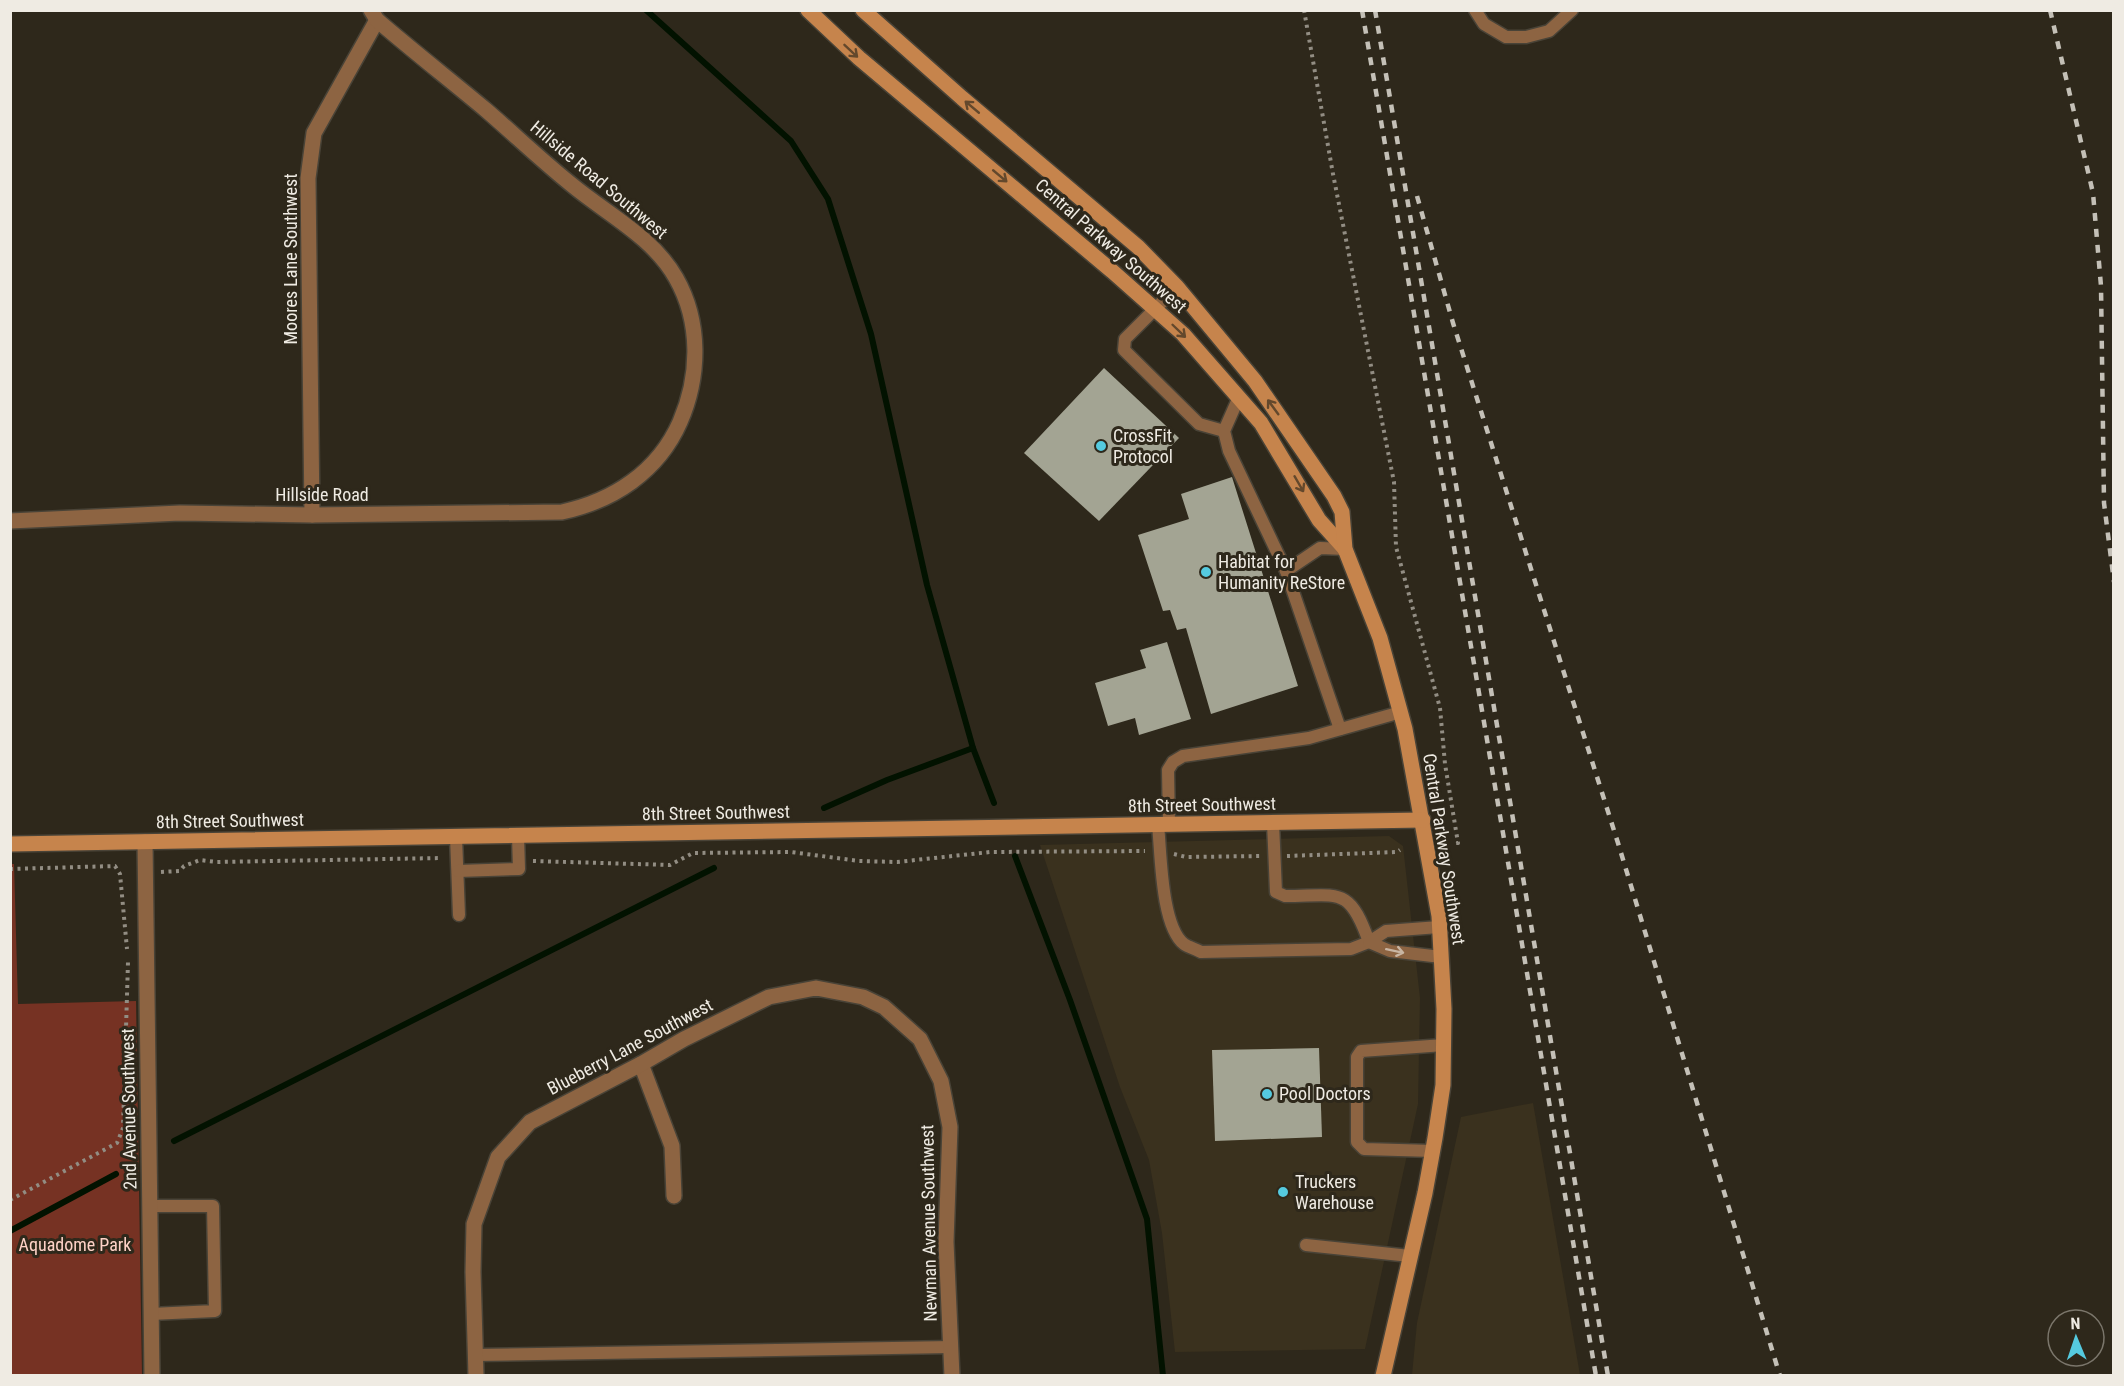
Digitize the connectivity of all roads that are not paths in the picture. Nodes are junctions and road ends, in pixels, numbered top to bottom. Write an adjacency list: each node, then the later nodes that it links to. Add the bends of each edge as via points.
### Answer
1 (808, 10): 7 (street, Central Parkway Southwest, one-way to 7)
2 (863, 10): 6 (street, Central Parkway Southwest, one-way to 2, via 1138,247)
3 (1475, 10): 4 (lane, via 1484,24 1506,37 1549,31)
4 (1572, 10)
5 (374, 15): 10 (street, Hillside Road Southwest, via 572,185 645,241 675,276 692,320 695,367 691,390 684,413 662,454); 12 (street, Moores Lane Southwest, via 314,134 308,178)
6 (1177, 287): 7 (lane); 14 (street, Central Parkway Southwest, one-way to 6, via 1342,512 1334,496 1254,381)
7 (1154, 309): 8 (street, Central Parkway Southwest, one-way to 8, via 1183,334); 9 (lane, via 1125,339 1124,350 1199,424)
8 (1239, 397): 9 (lane); 14 (street, Central Parkway Southwest, one-way to 14, via 1261,423 1319,520)
9 (1224, 431): 15 (lane, via 1229,451)
10 (627, 486): 12 (street, Hillside Road, via 608,498 562,512)
11 (10, 511): 13 (street)
12 (312, 515): 13 (street, Hillside Road, via 180,513)
13 (11, 521)
14 (1345, 549): 15 (lane, via 1320,548); 16 (street, Central Parkway Southwest, via 1380,638)
15 (1286, 571): 17 (lane)
16 (1401, 712): 17 (lane); 18 (street, Central Parkway Southwest)
17 (1340, 729): 20 (lane, via 1309,738 1183,756 1168,770)
18 (1423, 820): 19 (street, 8th Street Southwest); 27 (street, Central Parkway Southwest)
19 (1273, 823): 20 (street, 8th Street Southwest); 28 (lane, via 1276,892 1284,896 1339,896 1352,904)
20 (1163, 825): 21 (street, 8th Street Southwest); 28 (lane, via 1165,900 1170,923 1183,943 1201,952 1351,949)
21 (518, 836): 22 (street, 8th Street Southwest); 25 (lane, via 519,869)
22 (456, 837): 23 (street, 8th Street Southwest); 25 (lane)
23 (145, 842): 24 (street, 8th Street Southwest); 35 (street, 2nd Avenue Southwest)
24 (10, 844)
25 (457, 865): 26 (lane)
26 (459, 915)
27 (1439, 927): 28 (lane, via 1386,931); 29 (street, Central Parkway Southwest)
28 (1369, 942): 29 (lane, one-way to 29, via 1390,951)
29 (1441, 957): 31 (street, Central Parkway Southwest)
30 (862, 997): 32 (street, Blueberry Lane Southwest, via 816,988 769,997); 39 (street, Newman Avenue Southwest, via 884,1007 920,1039 941,1081 950,1127 946,1242)
31 (1443, 1045): 33 (street, Central Parkway Southwest, via 1443,1085); 33 (lane, via 1361,1051 1357,1057 1358,1142 1364,1149)
32 (641, 1064): 34 (street, via 672,1146); 40 (street, Blueberry Lane Southwest, via 530,1122 498,1157 474,1224)
33 (1433, 1151): 37 (street, Central Parkway Southwest)
34 (674, 1196)
35 (150, 1206): 38 (street, 2nd Avenue Southwest); 38 (lane, via 213,1206 215,1311)
36 (1306, 1245): 37 (lane)
37 (1410, 1256): 44 (street, Central Parkway Southwest)
38 (151, 1314): 41 (street, 2nd Avenue Southwest)
39 (951, 1347): 40 (lane); 43 (street, Newman Avenue Southwest)
40 (475, 1355): 42 (street, Blueberry Lane Southwest)
41 (152, 1376)
42 (476, 1376)
43 (952, 1376)
44 (1383, 1376)

